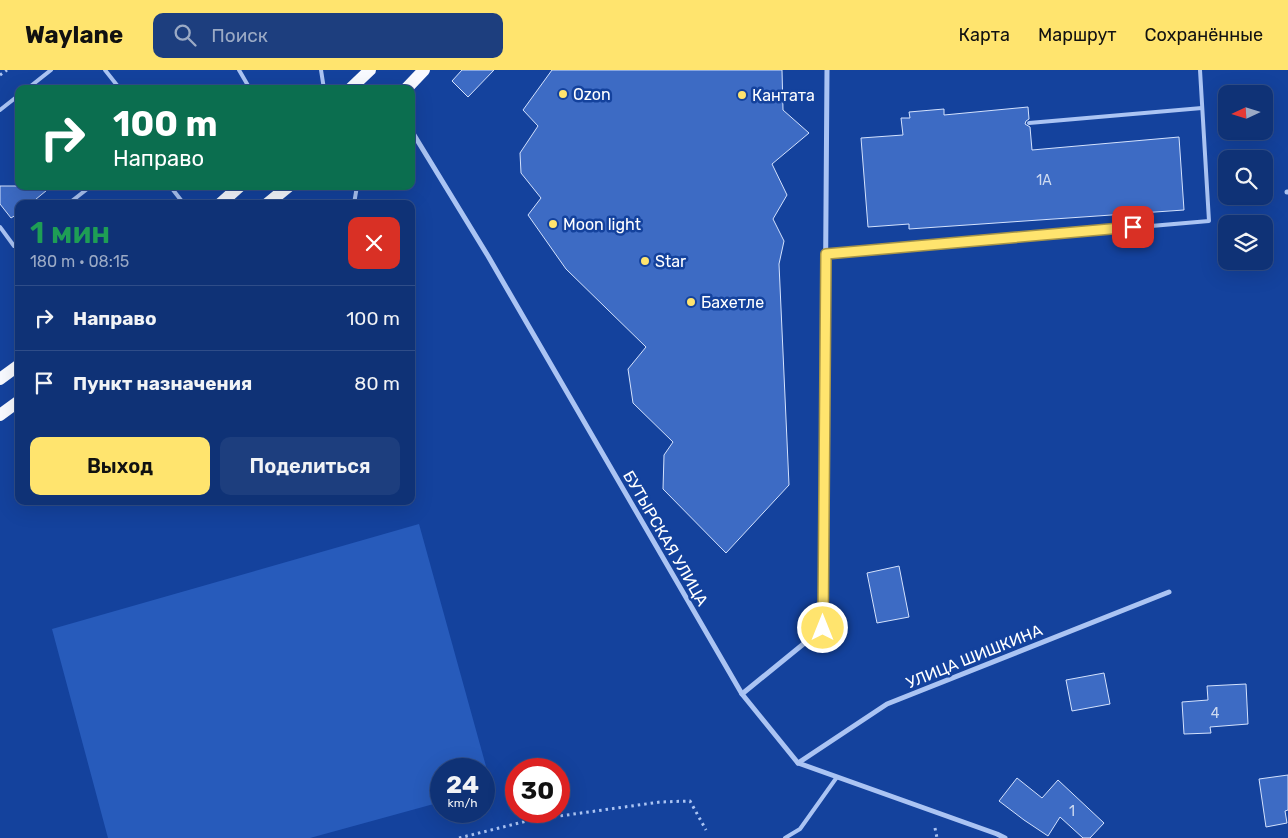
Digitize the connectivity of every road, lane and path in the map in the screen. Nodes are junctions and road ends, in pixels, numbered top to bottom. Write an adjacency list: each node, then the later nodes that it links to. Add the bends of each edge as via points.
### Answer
1 (7, 70): 10 (path)
2 (51, 70): 11 (lane)
3 (105, 70): 12 (lane)
4 (239, 70): 13 (lane)
5 (321, 70): 14 (lane)
6 (370, 70): 15 (main road)
7 (424, 70): 16 (main road)
8 (827, 70): 32 (street)
9 (1200, 70): 18 (lane)
10 (0, 75)
11 (32, 85)
12 (117, 85)
13 (248, 85)
14 (323, 85)
15 (354, 85)
16 (410, 85)
17 (15, 98): 19 (lane)
18 (1202, 108): 20 (lane); 32 (lane, via 1210,221)
19 (0, 110)
20 (1029, 123)
21 (415, 137): 38 (street, БУТЫРСКАЯ УЛИЦА, via 488,256)
22 (86, 190): 26 (lane)
23 (173, 190): 27 (lane)
24 (236, 190): 28 (main road)
25 (283, 190): 29 (main road)
26 (73, 200)
27 (181, 200)
28 (224, 200)
29 (272, 200)
30 (0, 227): 31 (lane)
31 (15, 245)
32 (826, 254): 38 (street, via 823,628)
33 (15, 368): 34 (main road)
34 (0, 379)
35 (15, 404): 36 (main road)
36 (0, 416)
37 (1169, 592): 39 (street, УЛИЦА ШИШКИНА, via 887,704)
38 (742, 694): 39 (street, БУТЫРСКАЯ УЛИЦА)
39 (798, 763): 40 (street)
40 (837, 777): 43 (lane, via 800,830); 44 (street)
41 (706, 830): 42 (path, via 690,800 531,820)
42 (459, 838)
43 (785, 838)
44 (1005, 838)

